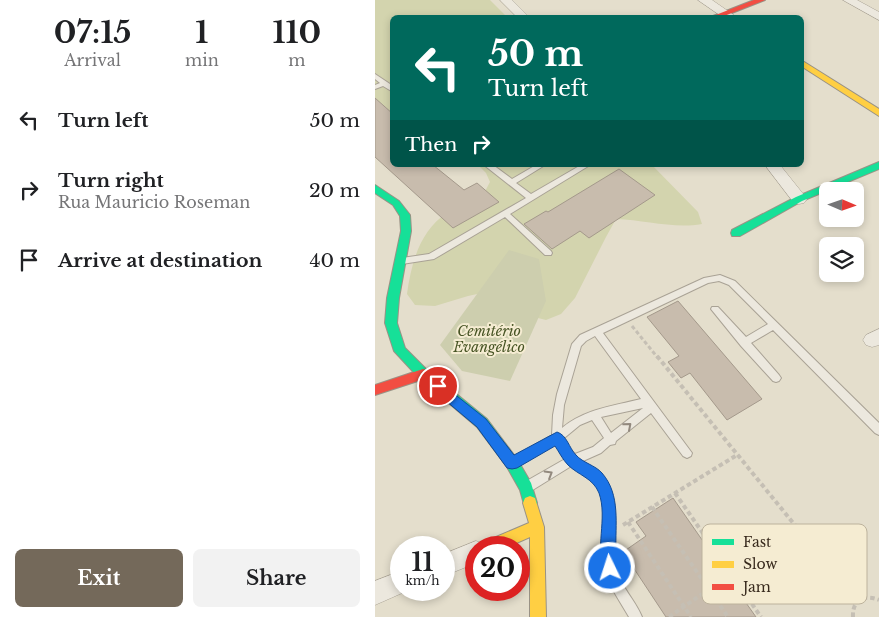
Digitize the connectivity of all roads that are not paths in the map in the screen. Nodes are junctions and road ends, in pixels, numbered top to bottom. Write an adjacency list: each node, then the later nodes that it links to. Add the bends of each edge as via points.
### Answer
1 (506, 0): 5 (street)
2 (705, 0): 6 (street)
3 (761, 0): 6 (street)
4 (849, 0): 7 (street)
5 (522, 15)
6 (729, 15)
7 (879, 17)
8 (804, 64): 13 (street)
9 (375, 76): 10 (lane)
10 (385, 83): 11 (lane); 12 (lane)
11 (375, 87)
12 (390, 87)
13 (879, 113)
14 (879, 165): 22 (street)
15 (491, 167): 19 (lane)
16 (537, 167): 19 (lane)
17 (583, 167): 21 (lane)
18 (774, 167): 22 (street)
19 (511, 182): 21 (lane)
20 (375, 188): 26 (street, via 396,203 405,215 406,231)
21 (531, 198): 23 (lane)
22 (799, 199): 24 (street)
23 (505, 213): 25 (lane); 26 (lane, via 431,257)
24 (736, 233)
25 (548, 253)
26 (400, 261): 31 (street, via 391,323 401,351)
27 (715, 310): 30 (lane)
28 (774, 325): 29 (lane, via 732,283 720,278 707,280); 30 (lane); 36 (lane)
29 (597, 332): 34 (lane); 37 (lane, via 577,344 557,418)
30 (744, 342): 32 (lane)
31 (423, 374): 33 (street); 41 (street, via 482,423)
32 (776, 378)
33 (375, 390)
34 (651, 404): 35 (lane); 38 (lane, one-way to 34); 39 (lane)
35 (594, 414): 37 (lane, via 576,422); 38 (lane)
36 (879, 430)
37 (557, 438): 40 (lane); 41 (lane)
38 (611, 441): 40 (lane)
39 (687, 453)
40 (572, 460): 42 (lane, one-way to 40); 48 (lane, via 596,476 604,488 609,507 610,568)
41 (512, 463): 42 (street)
42 (526, 488): 43 (street)
43 (537, 527): 44 (street); 47 (street)
44 (516, 536)
45 (390, 587): 46 (street)
46 (375, 593)
47 (538, 617)
48 (636, 617)

